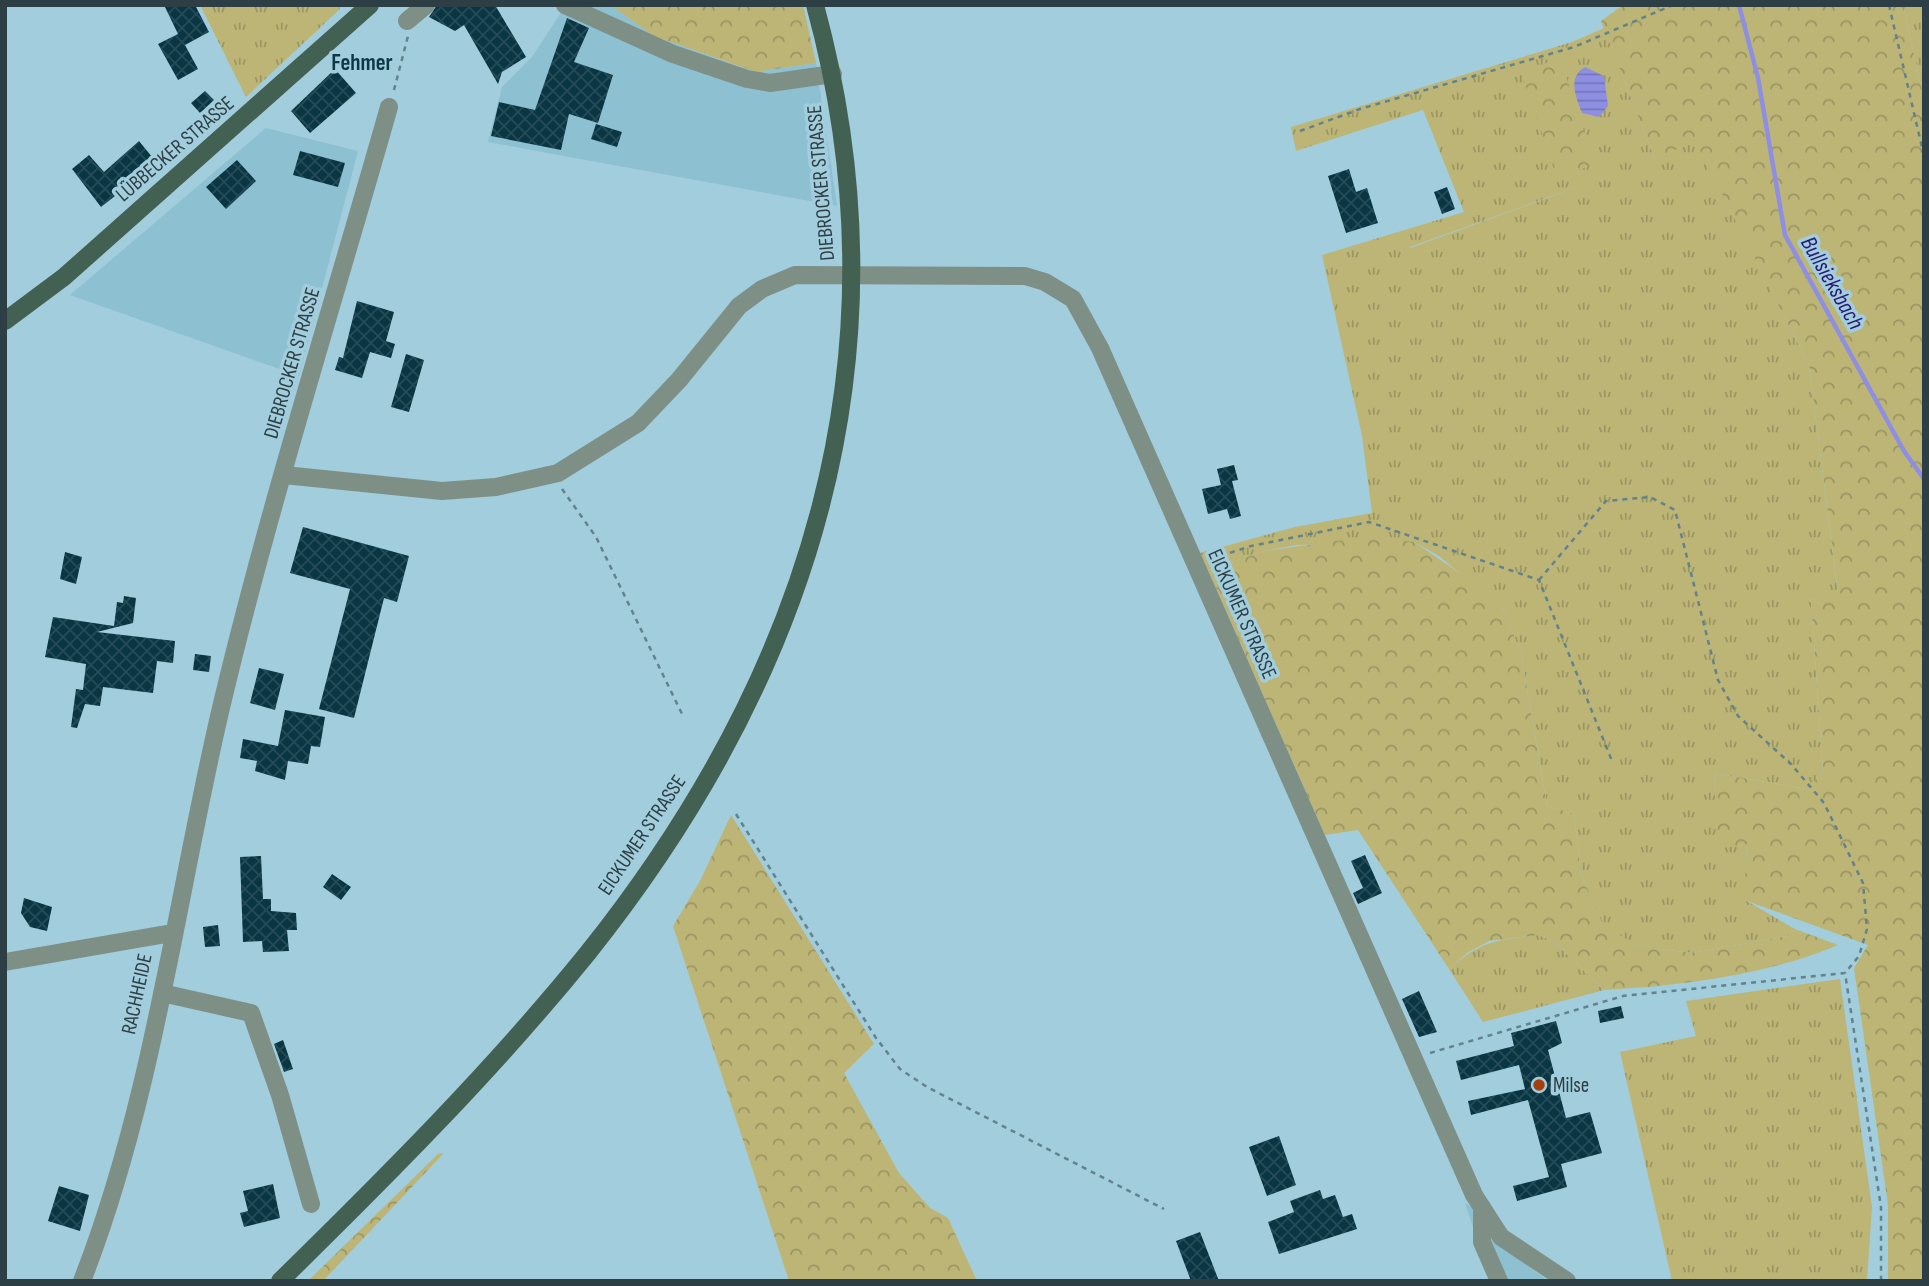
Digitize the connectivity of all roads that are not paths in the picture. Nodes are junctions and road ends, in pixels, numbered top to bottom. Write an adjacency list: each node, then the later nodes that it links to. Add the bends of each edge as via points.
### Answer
1 (370, 5): 9 (main road, LÜBBECKER STRASSE, via 64,277)
2 (426, 5): 5 (street)
3 (565, 5): 6 (street, via 673,54 747,79 770,83)
4 (815, 5): 6 (main road, DIEBROCKER STRASSE)
5 (407, 21)
6 (832, 74): 8 (main road, DIEBROCKER STRASSE, via 844,145)
7 (389, 107): 10 (street, DIEBROCKER STRASSE)
8 (852, 274): 10 (street, DIEBROCKER STRASSE, via 795,275 762,289 716,330 638,424 562,470 496,487 457,491); 16 (street, EICKUMER STRASSE, via 1025,276 1073,299 1100,348); 18 (main road, EICKUMER STRASSE, via 842,411 832,466 801,578 732,736 640,883 533,1018 436,1125)
9 (5, 321)
10 (293, 476): 11 (street, DIEBROCKER STRASSE)
11 (220, 712): 12 (street, RACHHEIDE)
12 (172, 933): 13 (street); 14 (street, RACHHEIDE)
13 (5, 962)
14 (162, 993): 15 (street, via 251,1013); 17 (street, RACHHEIDE, via 123,1155)
15 (311, 1204)
16 (1482, 1208): 19 (street, via 1482,1242); 20 (street, EICKUMER STRASSE, via 1501,1237)
17 (82, 1281)
18 (280, 1281)
19 (1499, 1281)
20 (1567, 1281)

